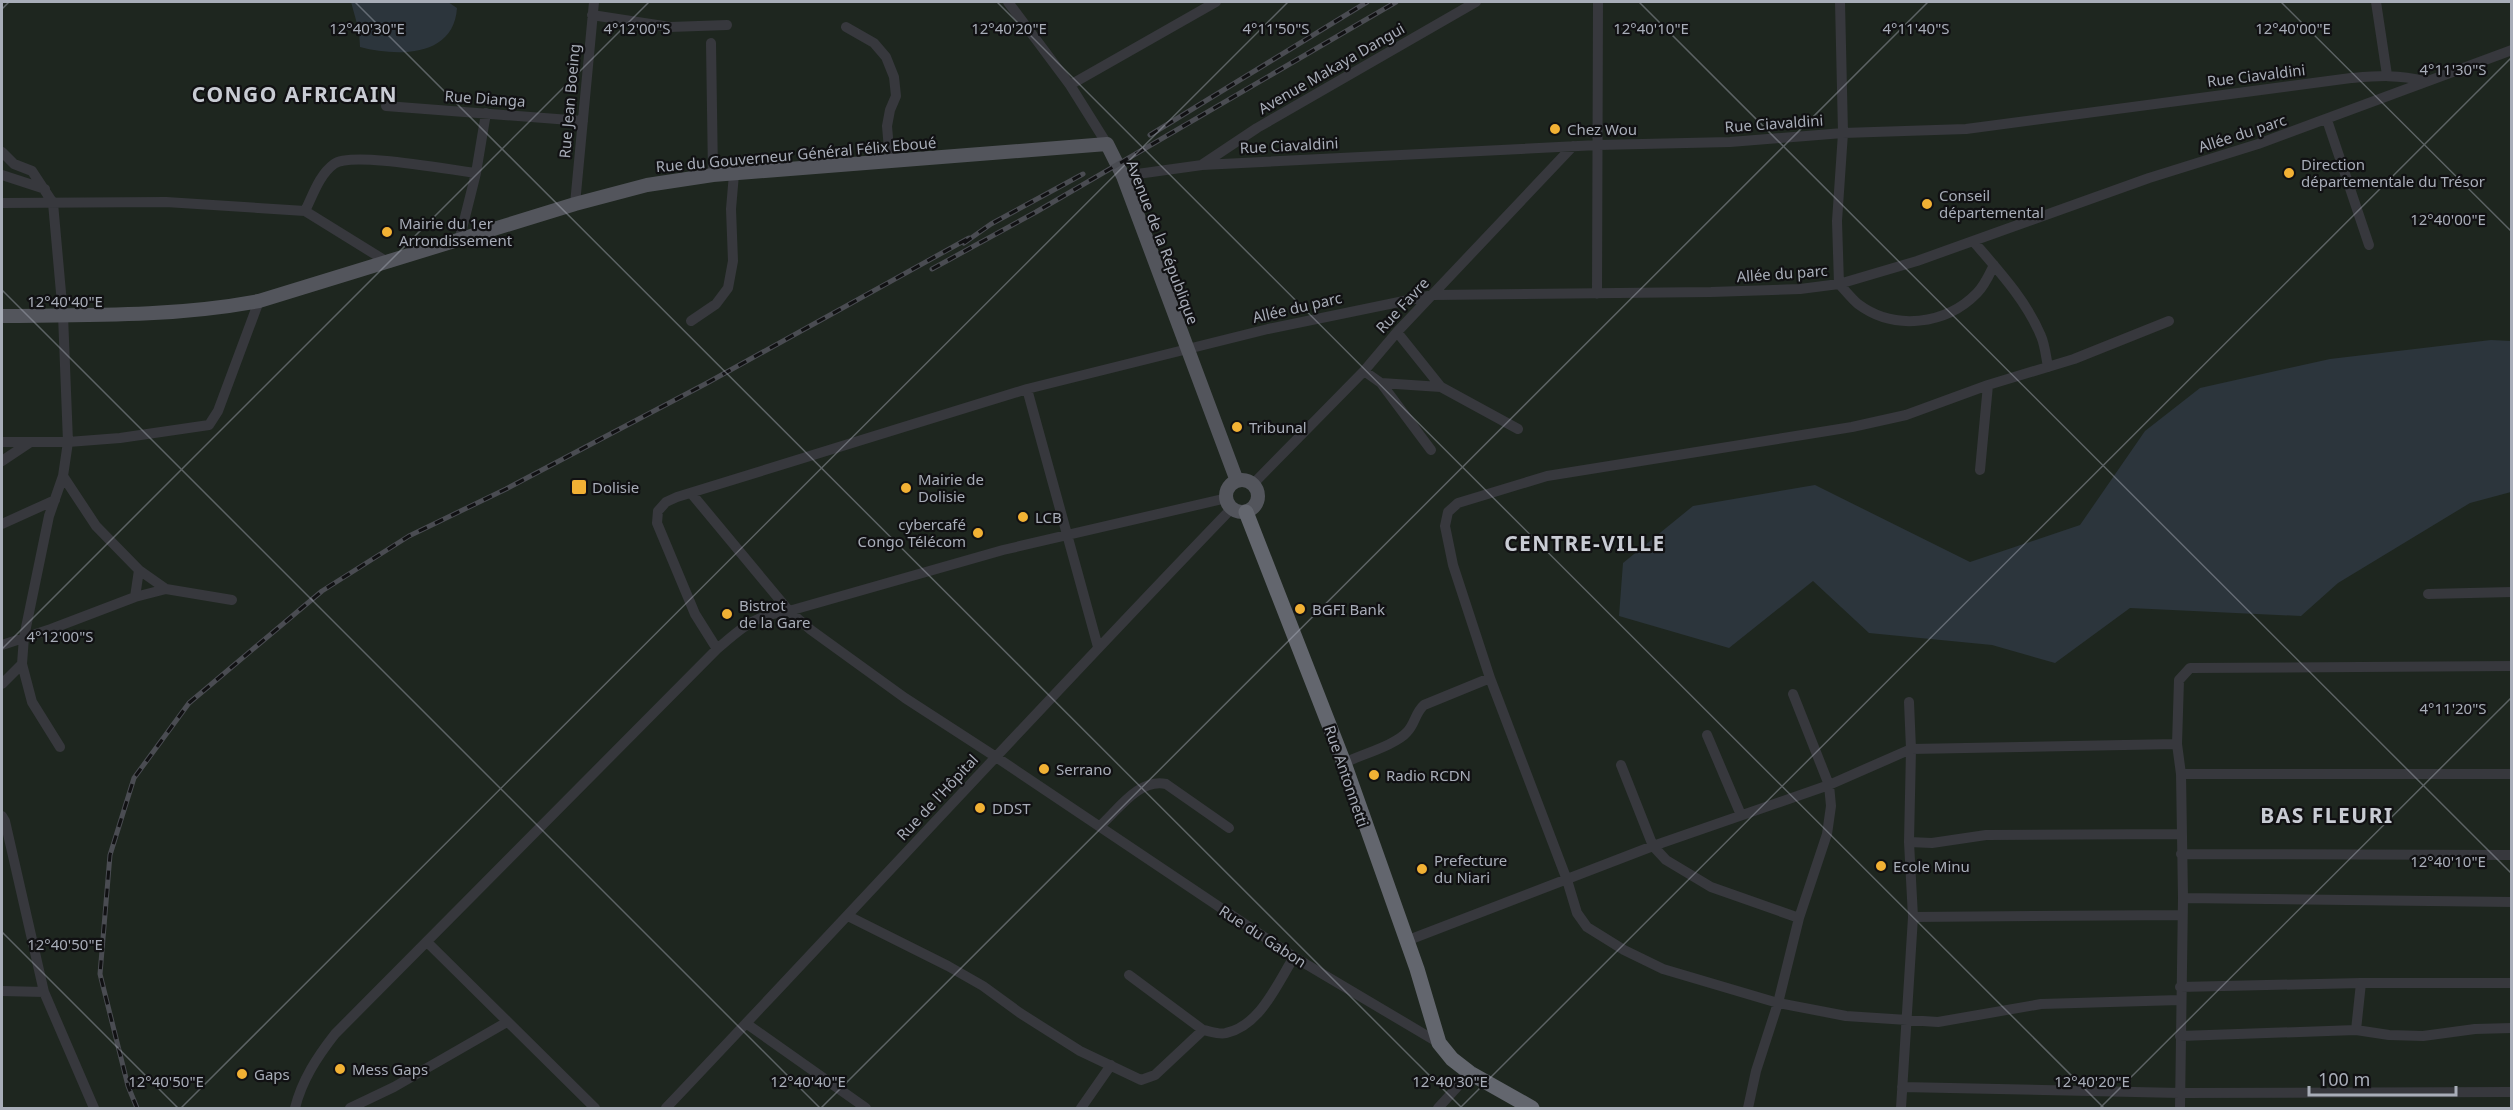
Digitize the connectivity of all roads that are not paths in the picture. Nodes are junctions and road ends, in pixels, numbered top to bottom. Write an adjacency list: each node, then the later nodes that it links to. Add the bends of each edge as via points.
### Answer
1 (594, 2): 8 (street, Rue Jean Boeing)
2 (1008, 2): 15 (street, Avenue de la République)
3 (1216, 2): 15 (street)
4 (1476, 2): 26 (street, Avenue Makaya Dangui, via 1257,128)
5 (1598, 2): 22 (street)
6 (1840, 2): 20 (street)
7 (2376, 2): 13 (street)
8 (592, 15): 9 (street, via 670,27); 19 (street, Rue Jean Boeing)
9 (727, 25)
10 (846, 27): 25 (street, via 874,43 886,57 894,77 896,96 887,126)
11 (711, 43): 30 (street)
12 (2511, 50): 14 (street, Allée du parc)
13 (2387, 75): 14 (street, Rue Ciavaldini); 20 (street, Rue Ciavaldini, via 1966,129)
14 (2424, 81): 18 (street, Allée du parc)
15 (1070, 85): 21 (street, Avenue de la République)
16 (386, 106): 17 (street, Rue Dianga)
17 (486, 114): 19 (street, Rue Dianga); 27 (street)
18 (2327, 120): 38 (street, Allée du parc); 39 (street)
19 (583, 121): 35 (street, Rue Jean Boeing)
20 (1843, 133): 22 (street, Rue Ciavaldini, via 1730,142); 42 (street, via 1837,221)
21 (1107, 144): 25 (main road, Rue du Gouverneur Général Félix Eboué); 31 (main road, Avenue de la République)
22 (1598, 145): 23 (street, Rue Ciavaldini); 43 (street)
23 (1573, 147): 26 (street, Rue Ciavaldini); 44 (street, Rue Favre)
24 (2, 152): 32 (street, via 14,164 32,171)
25 (890, 161): 28 (main road, Rue du Gouverneur Général Félix Eboué)
26 (1203, 165): 31 (street, Rue Ciavaldini)
27 (476, 173): 36 (street, via 345,159 324,172); 37 (street)
28 (734, 174): 30 (main road, Rue du Gouverneur Général Félix Eboué); 48 (street, via 733,261 728,288 716,304)
29 (2, 175): 32 (street)
30 (712, 175): 35 (main road, Rue du Gouverneur Général Félix Eboué, via 647,185)
31 (1123, 176): 51 (main road, Avenue de la République)
32 (45, 189): 34 (street)
33 (2, 203): 34 (street)
34 (53, 203): 36 (street, via 166,202); 46 (street)
35 (575, 204): 37 (main road, Rue du Gouverneur Général Félix Eboué)
36 (305, 211): 40 (street)
37 (459, 241): 40 (main road, Rue du Gouverneur Général Félix Eboué)
38 (1974, 241): 41 (street); 42 (street, Allée du parc)
39 (2369, 245)
40 (389, 262): 45 (main road, Rue du Gouverneur Général Félix Eboué)
41 (1994, 265): 42 (street, via 1984,285 1963,304 1915,323 1873,313); 52 (street, via 2042,337)
42 (1839, 284): 43 (street, Allée du parc, via 1800,289)
43 (1597, 294): 44 (street, Allée du parc)
44 (1433, 295): 50 (street, Rue Favre); 51 (street, Allée du parc)
45 (259, 301): 46 (main road, Rue du Gouverneur Général Félix Eboué, via 157,313); 61 (street, via 218,411 209,425)
46 (63, 315): 47 (main road, Rue du Gouverneur Général Félix Eboué); 61 (street)
47 (2, 316)
48 (691, 321)
49 (2169, 321): 52 (street)
50 (1397, 332): 53 (street, Rue Favre); 56 (street)
51 (1185, 348): 57 (street, Allée du parc); 66 (main road, Avenue de la République)
52 (2048, 367): 55 (street)
53 (1364, 371): 54 (street); 67 (street, Rue Favre)
54 (1381, 383): 56 (street); 62 (street)
55 (1988, 385): 64 (street); 86 (street, via 1906,415 1547,476 1458,503 1448,512 1445,525 1453,565)
56 (1441, 387): 58 (street)
57 (1027, 389): 68 (street, Allée du parc); 72 (street)
58 (1518, 429)
59 (2, 442): 60 (street)
60 (29, 442): 61 (street); 63 (street)
61 (68, 442): 65 (street)
62 (1431, 450)
63 (2, 461)
64 (1980, 470)
65 (63, 476): 69 (street); 73 (street, via 96,526)
66 (1237, 481): 67 (main road); 70 (main road, via 1229,488)
67 (1253, 484): 70 (main road, via 1258,496 1252,509)
68 (691, 493): 79 (street, Rue du Gabon); 83 (street, Allée du parc, via 666,502 657,511 657,523 695,614)
69 (55, 500): 71 (street); 80 (street)
70 (1235, 506): 72 (street); 82 (street, Rue de l'Hôpital); 95 (highway, Rue Antonnetti)
71 (2, 524)
72 (1069, 535): 79 (street); 82 (street)
73 (139, 570): 74 (street); 77 (street)
74 (166, 589): 77 (street); 78 (street)
75 (2511, 592): 76 (street)
76 (2428, 594)
77 (135, 597): 80 (street)
78 (231, 600)
79 (789, 611): 83 (street, via 750,621); 94 (street, Rue du Gabon, via 904,698)
80 (24, 637): 81 (street); 84 (street)
81 (2, 645)
82 (1098, 647): 94 (street, Rue de l'Hôpital)
83 (717, 649): 117 (street)
84 (22, 664): 87 (street); 92 (street, via 32,702)
85 (2511, 666): 91 (street, via 2190,668 2179,680)
86 (1491, 678): 95 (street, via 1424,705 1400,738); 109 (street)
87 (2, 684)
88 (1793, 694): 99 (street)
89 (1909, 702): 93 (street)
90 (1707, 735): 100 (street)
91 (2177, 744): 93 (street); 97 (street)
92 (60, 747)
93 (1911, 749): 99 (street); 105 (street)
94 (996, 756): 102 (street, Rue du Gabon); 113 (street, Rue de l'Hôpital)
95 (1344, 763): 116 (highway, Rue Antonnetti)
96 (1621, 765): 106 (street)
97 (2181, 774): 98 (street); 104 (street)
98 (2511, 774)
99 (1829, 785): 100 (street); 115 (street, via 1827,834)
100 (1741, 815): 106 (street)
101 (2, 816): 124 (street)
102 (1100, 826): 103 (street, via 1143,786 1155,782 1166,784); 118 (street, Rue du Gabon)
103 (1229, 828)
104 (2181, 834): 105 (street, via 1986,835 1932,843); 107 (street)
105 (1909, 842): 114 (street)
106 (1653, 846): 109 (street); 115 (street, via 1666,860 1711,888)
107 (2181, 854): 108 (street); 110 (street)
108 (2511, 855)
109 (1568, 880): 116 (street); 126 (street, via 1577,913 1587,927 1624,950 1663,969)
110 (2182, 898): 111 (street); 112 (street)
111 (2511, 902)
112 (2182, 915): 114 (street); 122 (street)
113 (848, 916): 129 (street, Rue de l'Hôpital); 135 (street, via 948,966 1080,1051)
114 (1913, 917): 128 (street)
115 (1799, 918): 126 (street)
116 (1406, 941): 134 (highway, Rue Antonnetti)
117 (427, 942): 127 (street); 141 (street, via 320,1053 299,1091)
118 (1294, 957): 131 (street, via 1254,1017 1224,1034); 134 (street, Rue du Gabon)
119 (1129, 975): 131 (street)
120 (2361, 983): 121 (street); 122 (street); 132 (street)
121 (2511, 983)
122 (2180, 987): 125 (street)
123 (2, 991): 124 (street)
124 (44, 992): 140 (street)
125 (2180, 1000): 128 (street, via 2041,1004 1953,1021); 133 (street)
126 (1778, 1003): 128 (street, via 1846,1016); 149 (street)
127 (507, 1022): 142 (street, via 394,1088); 143 (street)
128 (1908, 1022): 137 (street)
129 (747, 1024): 144 (street, Rue de l'Hôpital); 145 (street)
130 (2511, 1028): 132 (street, via 2423,1036)
131 (1203, 1030): 135 (street, via 1148,1080)
132 (2356, 1030): 133 (street)
133 (2180, 1036): 139 (street)
134 (1439, 1043): 136 (highway, Rue du Gabon)
135 (1111, 1065): 146 (street)
136 (1470, 1073): 147 (street); 148 (highway, Rue du Gabon)
137 (1902, 1087): 139 (street); 150 (street)
138 (2511, 1092): 139 (street)
139 (2180, 1094): 151 (street)
140 (94, 1108)
141 (295, 1108)
142 (350, 1108)
143 (595, 1108)
144 (666, 1108)
145 (866, 1108)
146 (1081, 1108)
147 (1438, 1108)
148 (1532, 1108)
149 (1748, 1108)
150 (1901, 1108)
151 (2180, 1108)

